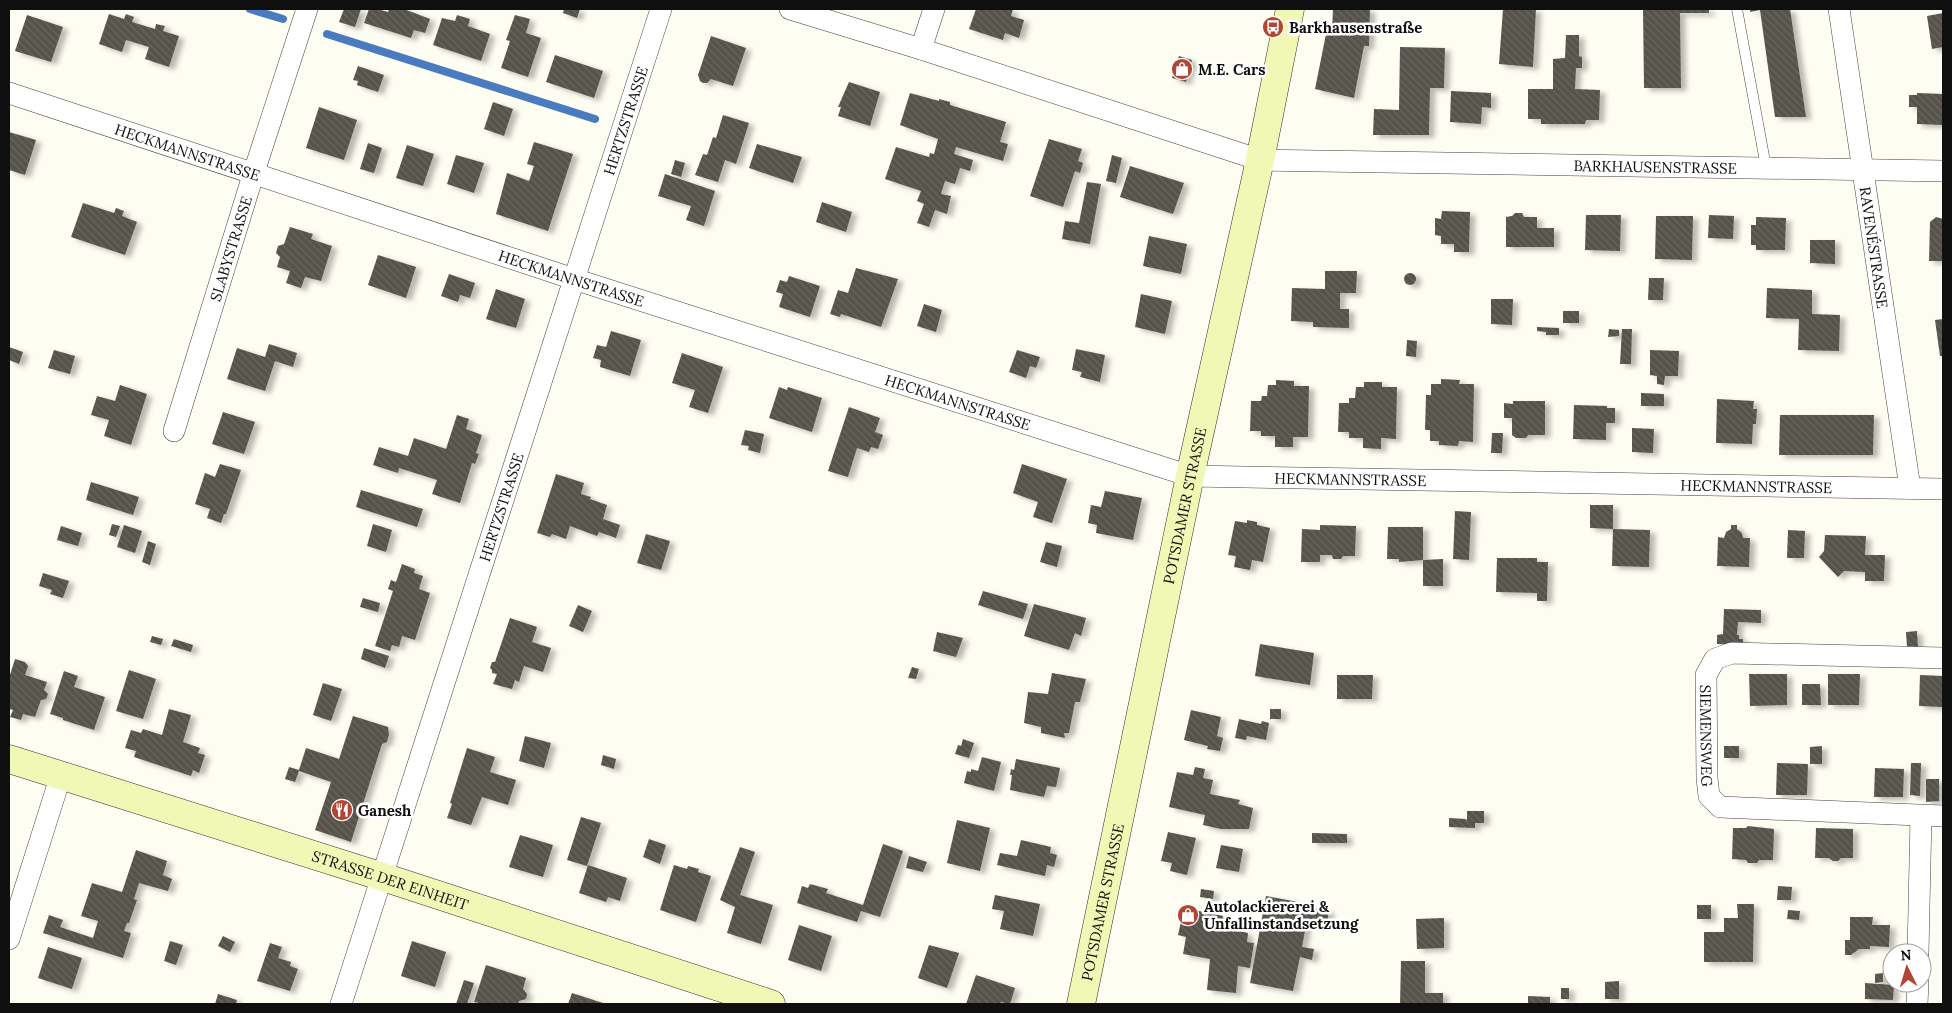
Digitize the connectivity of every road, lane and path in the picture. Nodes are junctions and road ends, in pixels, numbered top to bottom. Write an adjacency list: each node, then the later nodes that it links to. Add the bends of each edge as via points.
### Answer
1 (307, 9): 14 (street, SLABYSTRASSE)
2 (661, 9): 15 (street, HERTZSTRASSE)
3 (790, 9): 8 (street, BARKHAUSENSTRASSE)
4 (934, 9): 8 (street)
5 (1290, 9): 10 (street, POTSDAMER STRASSE)
6 (1737, 9): 11 (lane)
7 (1839, 9): 12 (street, RAVENÉSTRASSE)
8 (921, 49): 10 (street, BARKHAUSENSTRASSE)
9 (9, 93): 14 (street, HECKMANNSTRASSE)
10 (1260, 160): 11 (street, BARKHAUSENSTRASSE); 17 (street, POTSDAMER STRASSE)
11 (1766, 167): 12 (street, BARKHAUSENSTRASSE)
12 (1863, 170): 13 (street, BARKHAUSENSTRASSE); 18 (street, RAVENÉSTRASSE)
13 (1943, 171)
14 (254, 172): 15 (street, HECKMANNSTRASSE); 16 (street, SLABYSTRASSE)
15 (574, 279): 17 (street, HECKMANNSTRASSE); 25 (street, HERTZSTRASSE)
16 (174, 431)
17 (1190, 476): 18 (street, HECKMANNSTRASSE); 30 (street, POTSDAMER STRASSE)
18 (1910, 488): 19 (street, HECKMANNSTRASSE)
19 (1943, 488)
20 (1943, 658): 23 (street, SIEMENSWEG, via 1732,652 1715,659 1706,675 1707,778 1709,796 1720,807)
21 (9, 759): 22 (street, STRASSE DER EINHEIT)
22 (61, 776): 25 (street, STRASSE DER EINHEIT); 26 (street)
23 (1921, 816): 24 (street, SIEMENSWEG); 27 (street)
24 (1943, 816)
25 (380, 876): 28 (street, HERTZSTRASSE); 29 (street, STRASSE DER EINHEIT)
26 (9, 939)
27 (1918, 943)
28 (340, 1004)
29 (771, 1004)
30 (1081, 1004)

